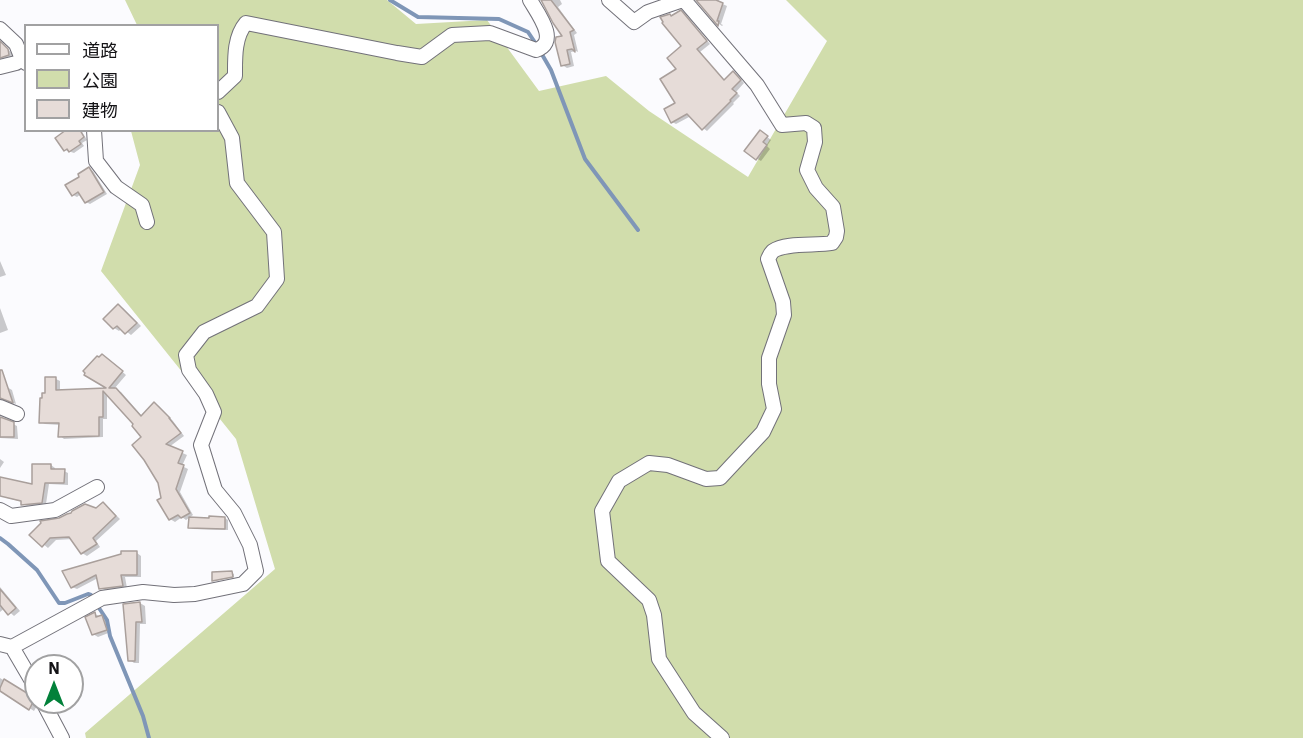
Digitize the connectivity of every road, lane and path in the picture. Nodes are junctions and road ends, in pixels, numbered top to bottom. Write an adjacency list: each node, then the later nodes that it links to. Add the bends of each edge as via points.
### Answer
1 (530, 0): 7 (street, via 548,33 543,48 536,50 490,33 452,35 422,57 246,23 240,30 235,52 235,76)
2 (609, 0): 3 (street, via 634,22 648,12)
3 (684, 0): 19 (street, via 757,86 782,125 806,123 814,128 815,141 807,170 833,207 837,231 832,243 794,245 774,250 768,259 784,315 769,358 774,409 763,432 720,478 706,479 669,465 649,463 619,481 602,511 608,561 649,600 659,659 694,713)
4 (0, 29): 5 (street, via 16,44)
5 (24, 61): 6 (street)
6 (0, 67)
7 (219, 91)
8 (219, 114): 15 (street, via 232,138 237,183 274,232 277,279 257,306 204,332 186,356 189,370 214,412 201,445 215,490 234,513 250,545 256,571 243,584 195,594 143,592 102,598)
9 (94, 132): 10 (street, via 96,161 116,187 142,205)
10 (147, 222)
11 (0, 407): 12 (street)
12 (17, 414)
13 (97, 487): 14 (street, via 55,510 11,516)
14 (0, 510)
15 (6, 645): 16 (street)
16 (24, 671)
17 (50, 714): 18 (street)
18 (62, 738)
19 (722, 738)

